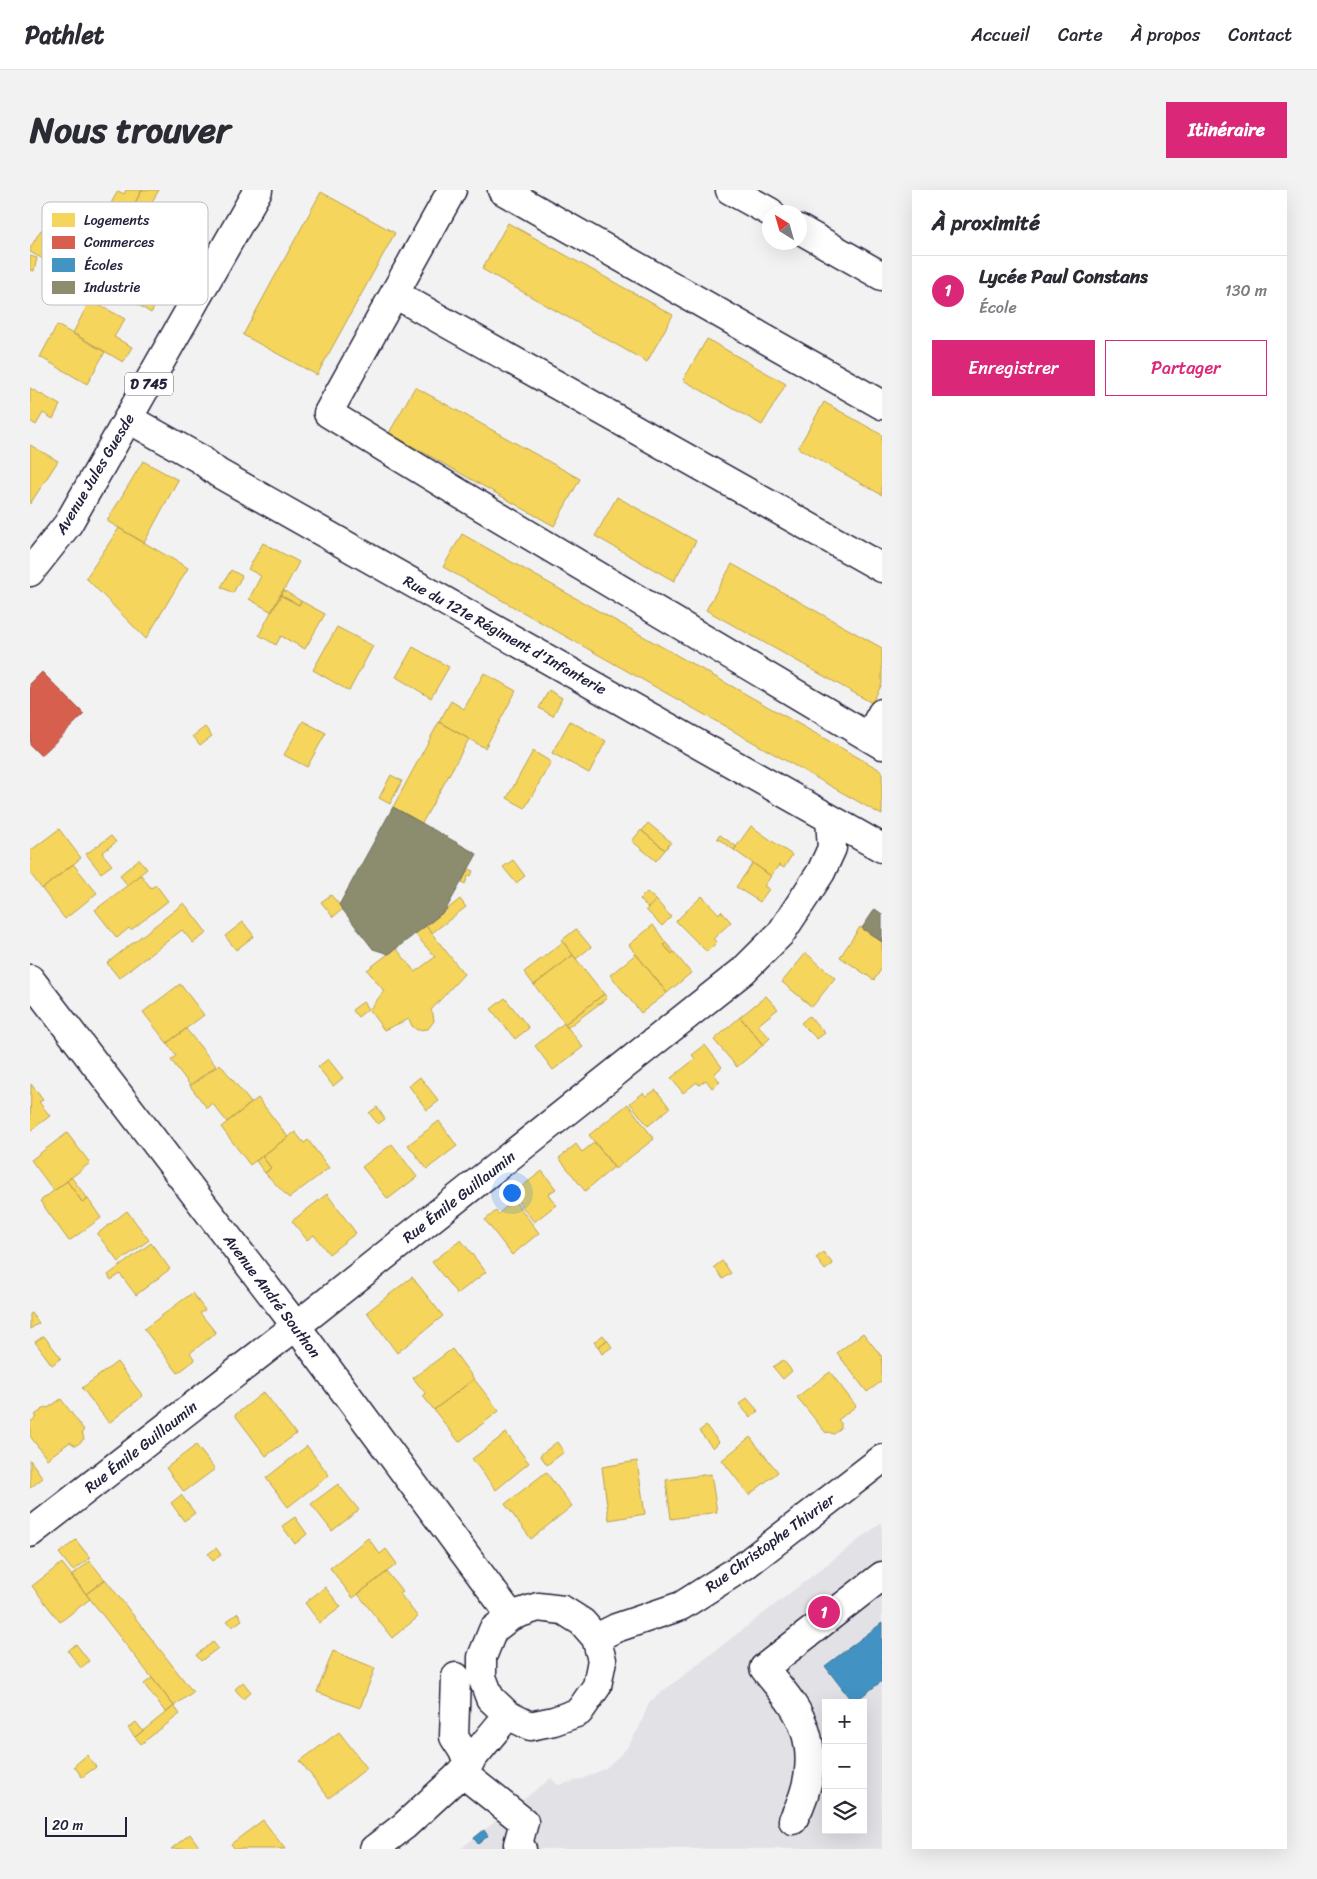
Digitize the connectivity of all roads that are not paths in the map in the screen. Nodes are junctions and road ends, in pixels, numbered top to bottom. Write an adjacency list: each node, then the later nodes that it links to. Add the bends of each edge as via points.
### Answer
1 (258, 190): 8 (street, Avenue Jules Guesde / D 745)
2 (452, 190): 9 (street)
3 (502, 190): 11 (street)
4 (730, 190): 5 (street)
5 (762, 208)
6 (807, 233): 7 (street)
7 (882, 276)
8 (208, 278)
9 (396, 294): 13 (street); 16 (street, via 328,413)
10 (193, 305): 12 (street, Avenue Jules Guesde / D 745)
11 (882, 405)
12 (129, 418): 14 (street, Avenue Jules Guesde / D 745, via 68,524); 17 (street, Rue du 121e Régiment d'Infanterie, via 218,473)
13 (882, 568)
14 (30, 572)
15 (882, 713): 16 (street)
16 (875, 741)
17 (830, 819): 18 (street, Rue du 121e Régiment d'Infanterie); 20 (street, Rue Émile Guillaumin, via 832,848 821,872 781,933 744,972)
18 (882, 848)
19 (30, 979): 20 (street, Avenue André Southon)
20 (296, 1326): 22 (street, Rue Émile Guillaumin); 24 (street, Avenue André Southon)
21 (882, 1459): 25 (street, Rue Christophe Thivrier, via 744,1566 681,1606)
22 (30, 1532)
23 (882, 1576): 29 (street, via 764,1668 793,1706 809,1744 808,1786)
24 (511, 1616): 25 (street, via 538,1607 563,1610 582,1622); 27 (street, via 493,1630 482,1657 482,1677 490,1698)
25 (596, 1638): 27 (street, via 602,1660 597,1686 579,1712 530,1726)
26 (456, 1677): 28 (street, via 454,1737)
27 (508, 1715): 28 (street)
28 (465, 1767): 30 (street, via 524,1822); 31 (street, via 404,1826)
29 (793, 1820)
30 (518, 1847)
31 (374, 1849)

